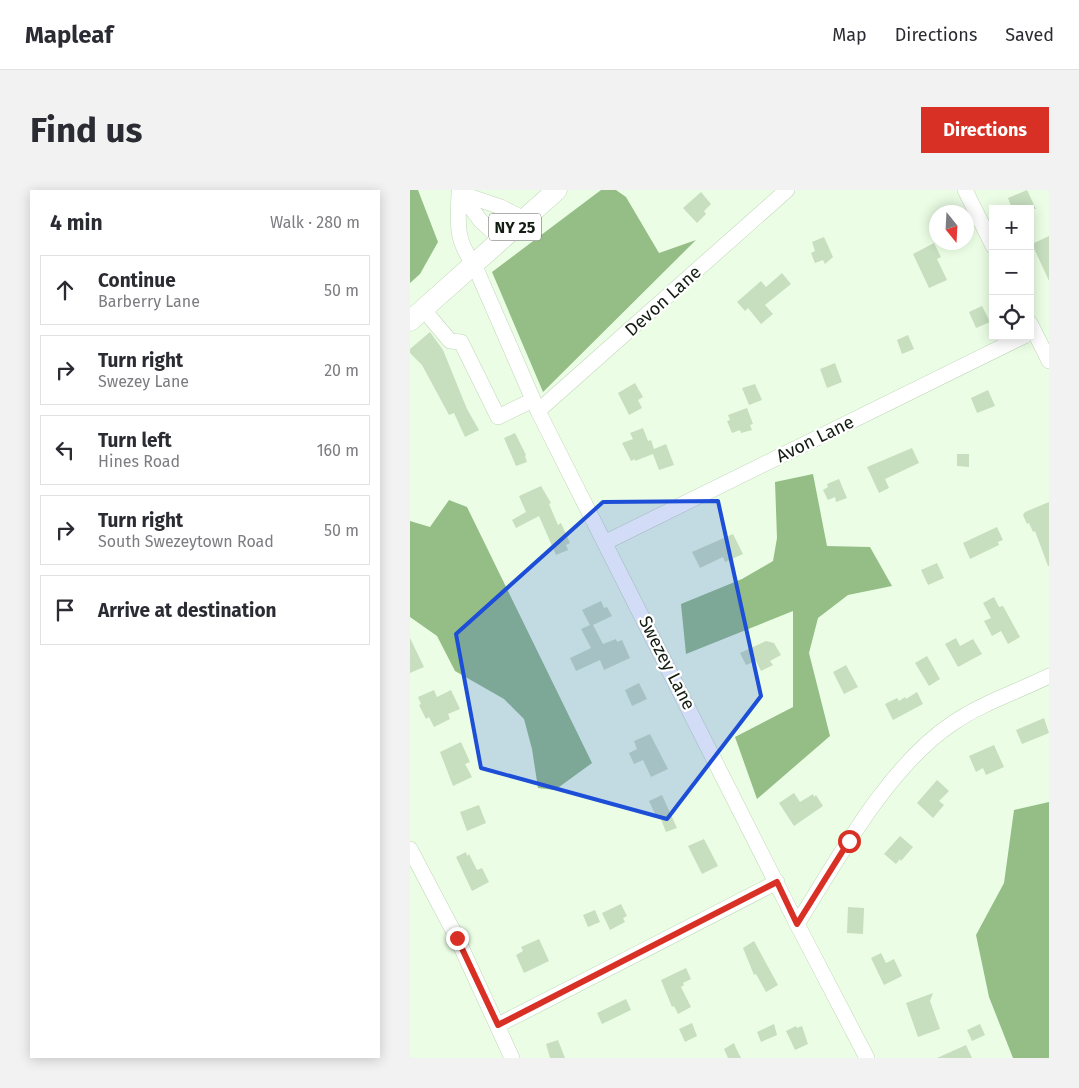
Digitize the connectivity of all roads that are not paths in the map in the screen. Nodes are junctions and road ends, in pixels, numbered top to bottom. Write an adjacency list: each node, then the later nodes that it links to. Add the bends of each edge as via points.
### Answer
1 (557, 190): 5 (main road, NY 25)
2 (787, 190): 13 (street, Devon Lane)
3 (965, 190): 6 (street)
4 (459, 192): 5 (street); 7 (street, via 480,220); 8 (street, Swezey Lane, via 458,232)
5 (524, 219): 7 (main road, NY 25)
6 (989, 238)
7 (501, 240): 8 (main road, NY 25)
8 (474, 264): 9 (main road, NY 25); 13 (street, Swezey Lane)
9 (417, 315): 13 (street, Devon Lane, via 450,341 461,342 498,417)
10 (1034, 337): 12 (street)
11 (1012, 340): 14 (street, Avon Lane)
12 (1049, 361)
13 (536, 405): 14 (street, Swezey Lane)
14 (606, 542): 17 (street, Swezey Lane)
15 (1049, 676): 18 (street, via 953,722 930,740 893,780 849,841)
16 (410, 849): 19 (street)
17 (777, 882): 18 (street, Swezey Lane); 19 (street)
18 (797, 924): 21 (street, Swezey Lane)
19 (498, 1025): 20 (street)
20 (512, 1058)
21 (867, 1058)

